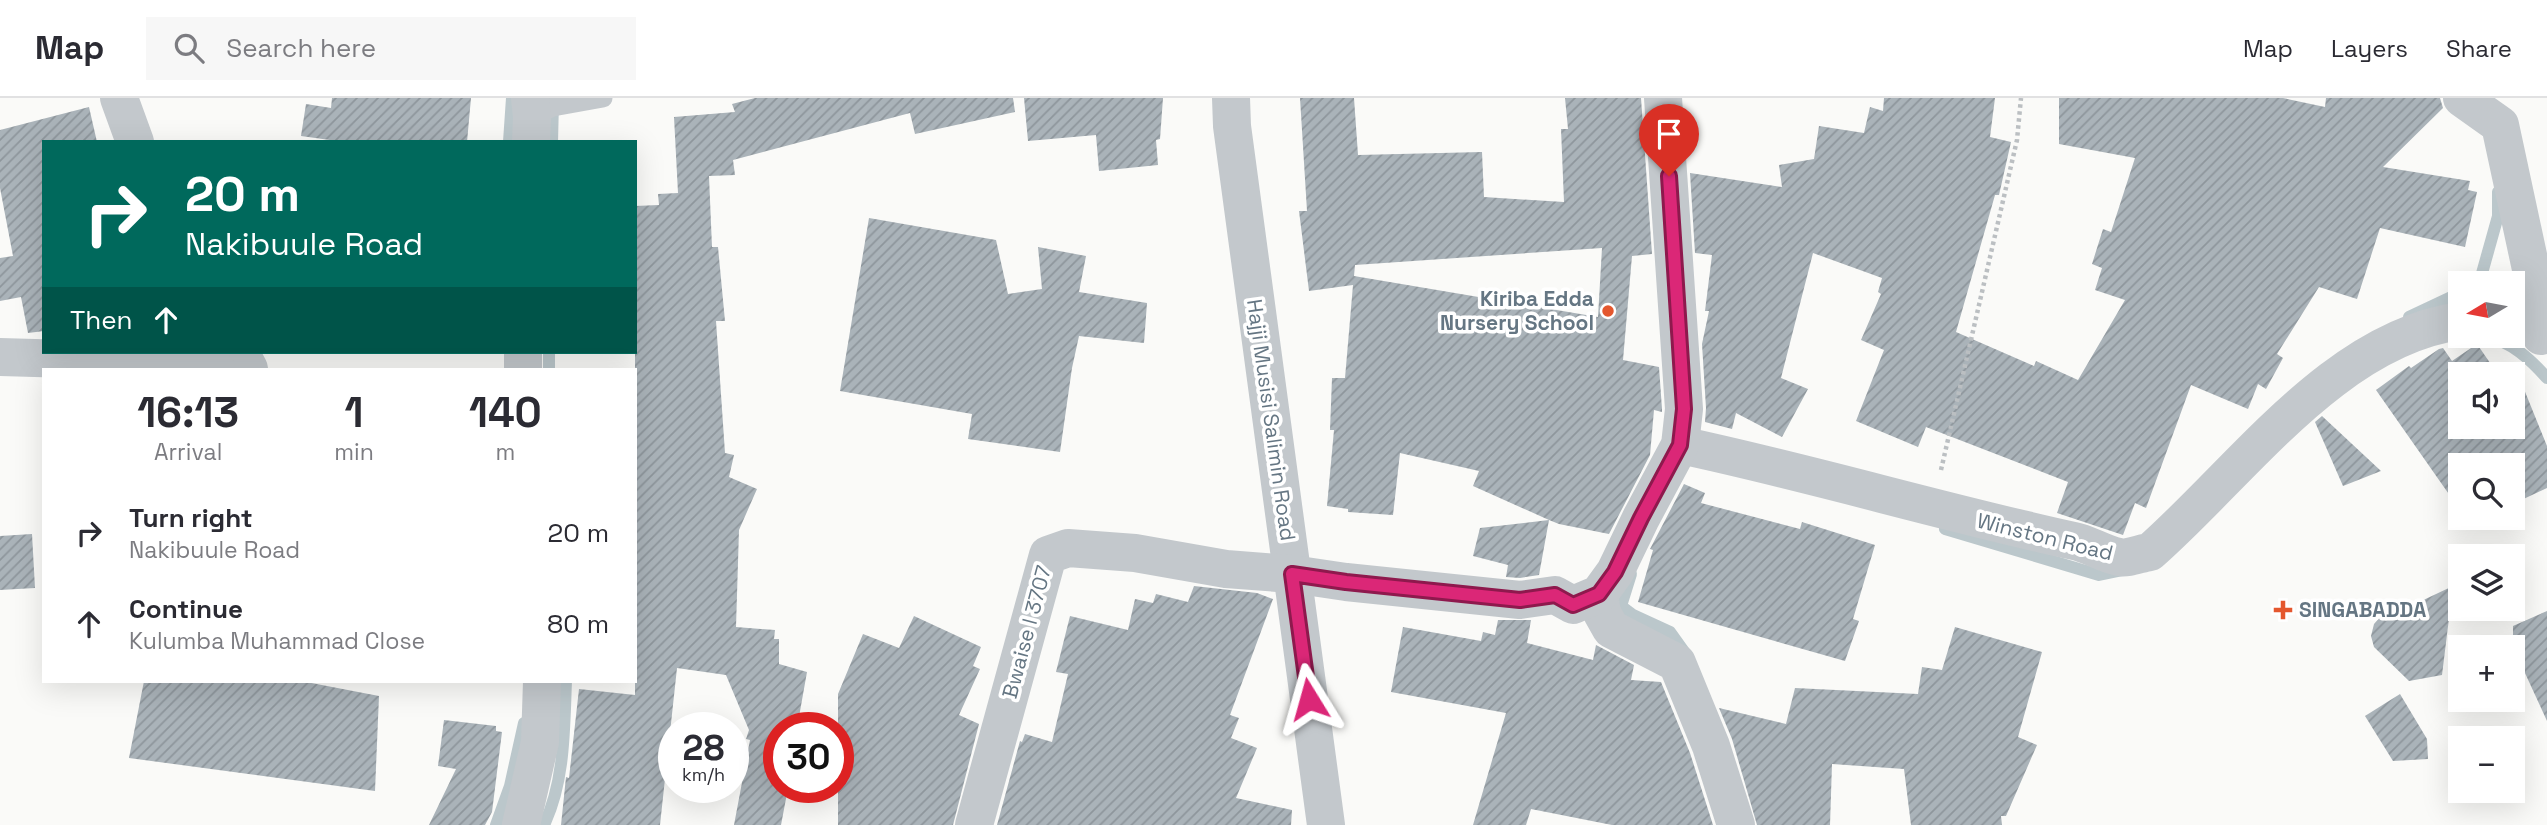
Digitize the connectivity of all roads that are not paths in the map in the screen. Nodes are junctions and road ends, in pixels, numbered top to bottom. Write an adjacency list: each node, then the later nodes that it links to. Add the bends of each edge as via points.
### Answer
1 (118, 98): 7 (street)
2 (603, 98): 6 (lane, via 554,107)
3 (1231, 98): 13 (street, Hajji Musisi Salimin Road)
4 (1663, 98): 12 (street, via 1684,409)
5 (2462, 98): 9 (street, via 2500,125 2537,297)
6 (531, 119)
7 (134, 140)
8 (2448, 324): 12 (street, Winston Road, via 2412,332 2333,377 2150,552 2120,558 2076,541)
9 (2537, 336)
10 (0, 357): 11 (street)
11 (204, 368)
12 (1680, 445): 14 (street, via 1615,572)
13 (1292, 574): 14 (street, via 1520,600 1555,595 1573,605); 17 (street, Bwaise I 3707, via 1226,569 1135,553 1068,548 1048,555); 18 (street, Hajji Musisi Salimin Road)
14 (1599, 594): 19 (street, via 1611,629 1677,663 1711,746)
15 (542, 683): 16 (street, via 540,742)
16 (521, 825)
17 (974, 825)
18 (1326, 825)
19 (1736, 825)

